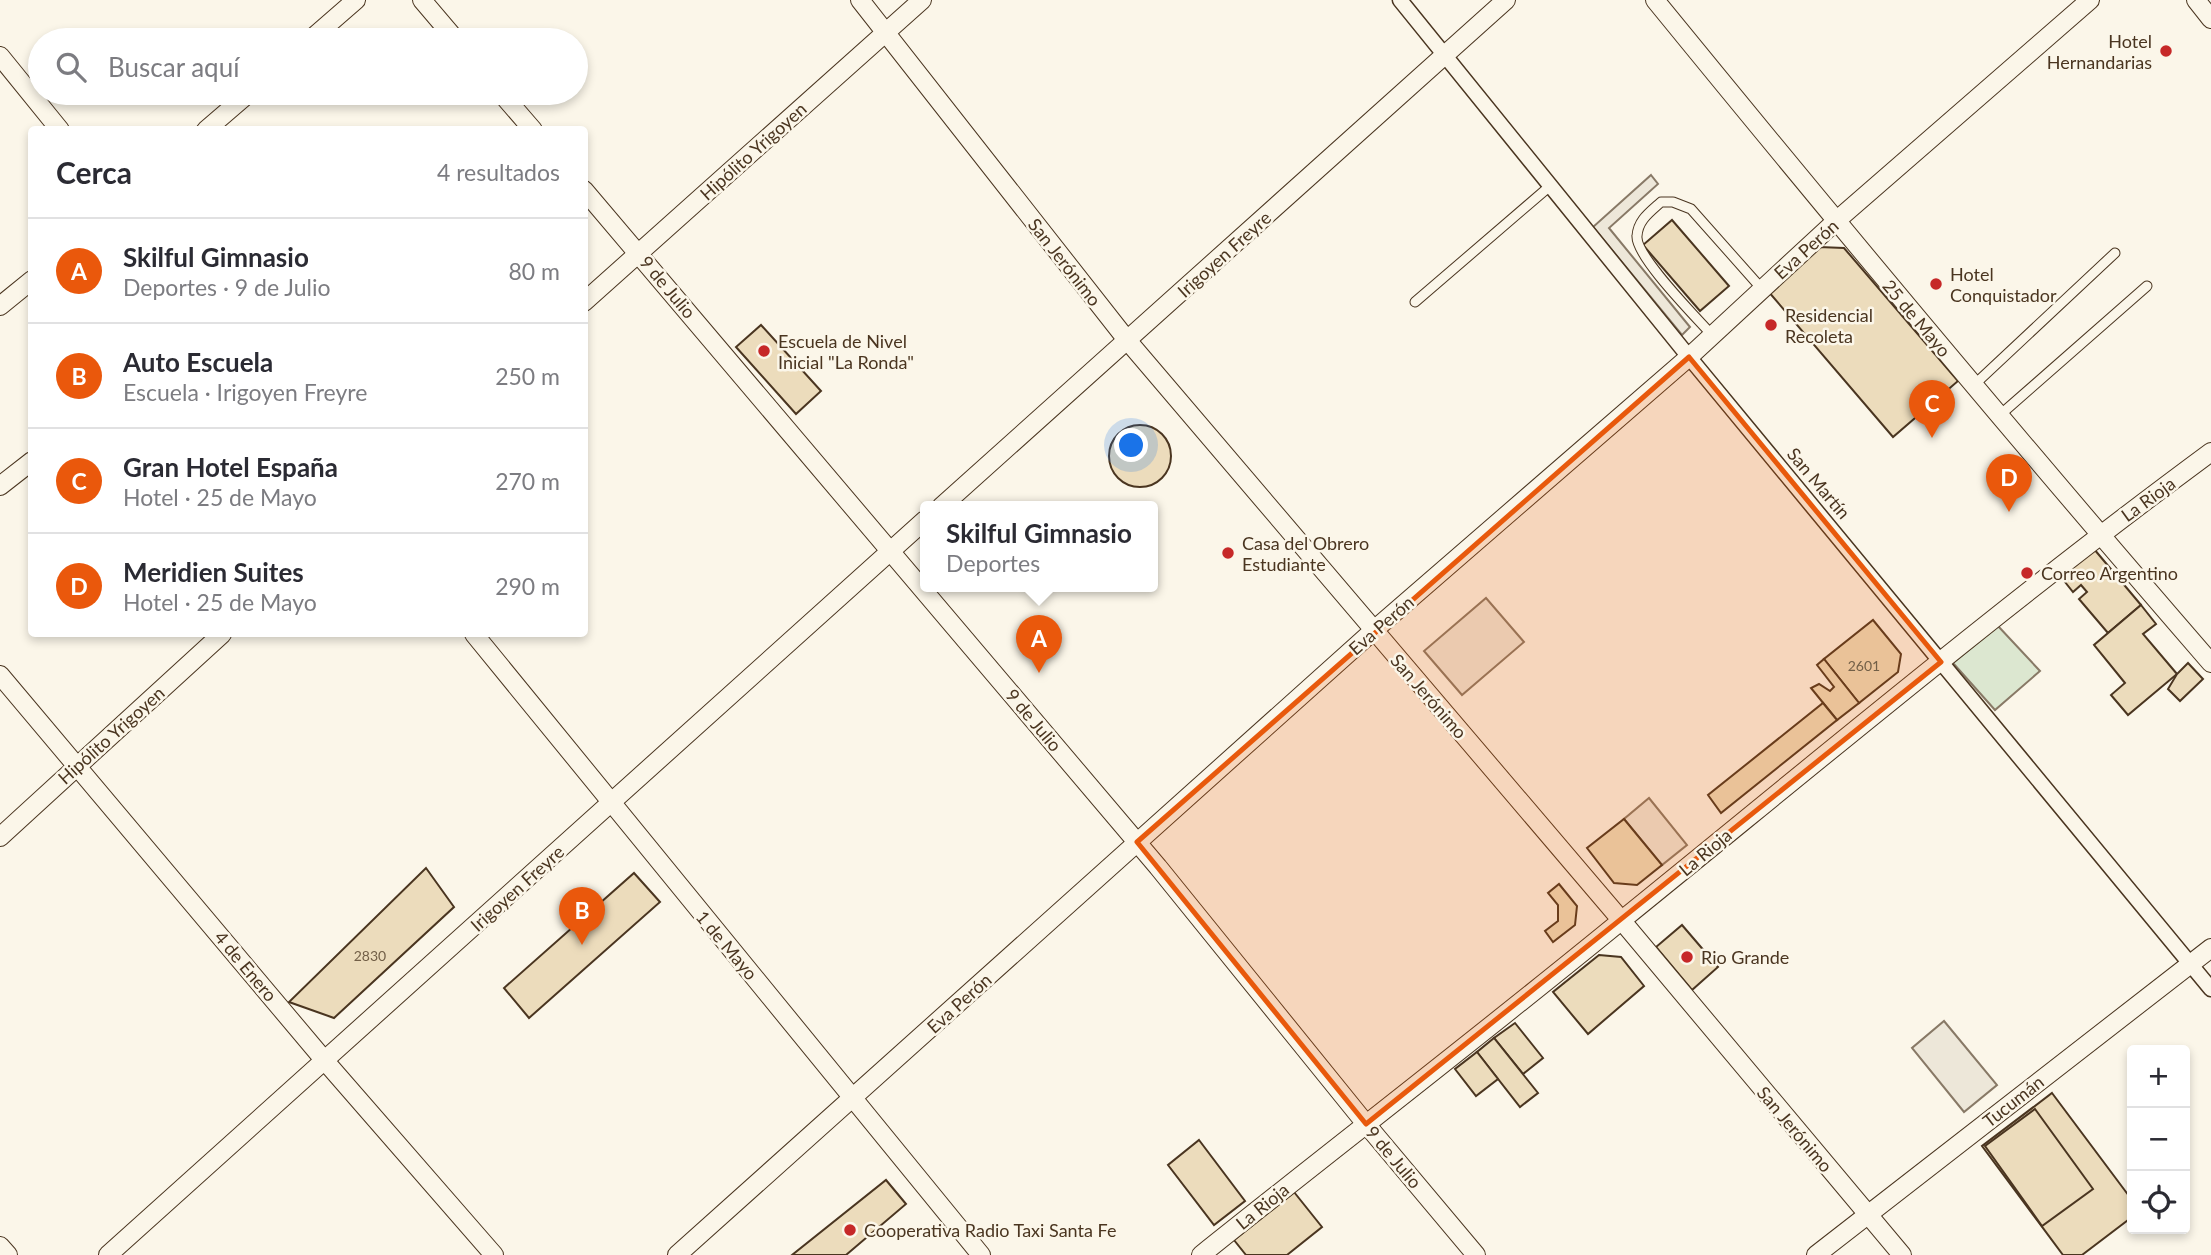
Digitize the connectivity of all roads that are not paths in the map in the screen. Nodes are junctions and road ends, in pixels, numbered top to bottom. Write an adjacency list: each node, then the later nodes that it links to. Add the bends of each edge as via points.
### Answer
1 (356, 0): 11 (street)
2 (422, 0): 12 (street)
3 (859, 0): 13 (street, San Jerónimo)
4 (922, 0): 13 (street, Hipólito Yrigoyen)
5 (1399, 0): 15 (street, San Martín)
6 (1506, 0): 15 (street, Irigoyen Freyre)
7 (1655, 0): 25 (street, 25 de Mayo)
8 (2090, 0): 25 (street, Eva Perón)
9 (2196, 0): 10 (street)
10 (2211, 19)
11 (324, 28)
12 (446, 28)
13 (887, 32): 26 (street, Hipólito Yrigoyen); 35 (street, San Jerónimo)
14 (0, 56): 16 (street)
15 (1445, 56): 23 (street, San Martín); 35 (street, Irigoyen Freyre)
16 (28, 91)
17 (40, 105): 20 (street)
18 (235, 105): 21 (street)
19 (511, 105): 22 (street)
20 (57, 126)
21 (211, 126)
22 (530, 126)
23 (1550, 186): 32 (lane); 36 (street, San Martín)
24 (588, 195): 26 (street, 9 de Julio)
25 (1836, 222): 30 (street, Eva Perón); 37 (street, 25 de Mayo)
26 (639, 253): 31 (street, Hipólito Yrigoyen); 45 (street, 9 de Julio)
27 (2115, 253): 37 (lane)
28 (28, 282): 33 (street)
29 (2147, 286): 38 (lane)
30 (1762, 289): 34 (street, Eva Perón); 34 (lane, via 1691,209 1661,202 1640,222 1636,239 1644,258)
31 (588, 298)
32 (1415, 302)
33 (0, 306)
34 (1712, 335): 36 (street, Eva Perón)
35 (1127, 341): 42 (street, Irigoyen Freyre); 48 (street, San Jerónimo)
36 (1689, 356): 48 (street, Eva Perón); 51 (street, San Martín)
37 (1974, 385): 38 (street, 25 de Mayo)
38 (2000, 415): 44 (street, 25 de Mayo)
39 (2211, 452): 44 (street, La Rioja)
40 (28, 464): 41 (street)
41 (0, 486)
42 (947, 501)
43 (920, 525): 45 (street, Irigoyen Freyre)
44 (2099, 534): 51 (street, La Rioja); 52 (street, 25 de Mayo)
45 (891, 551): 46 (street, 9 de Julio); 55 (street, Irigoyen Freyre)
46 (920, 585)
47 (926, 592): 57 (street, 9 de Julio)
48 (1373, 631): 57 (street, Eva Perón); 58 (street, San Jerónimo)
49 (219, 637): 54 (street, Hipólito Yrigoyen)
50 (476, 637): 55 (street, 1 de Mayo)
51 (1941, 662): 58 (street, La Rioja); 60 (street, San Martín)
52 (2211, 663)
53 (0, 675): 54 (street, 4 de Enero)
54 (78, 766): 56 (street, Hipólito Yrigoyen); 62 (street, 4 de Enero)
55 (610, 804): 62 (street, Irigoyen Freyre); 63 (street, 1 de Mayo)
56 (0, 837)
57 (1136, 842): 63 (street, Eva Perón); 64 (street, 9 de Julio)
58 (1622, 921): 64 (street, La Rioja); 65 (street, San Jerónimo)
59 (2211, 948): 60 (street, Tucumán)
60 (2190, 965): 61 (street, San Martín); 65 (street, Tucumán)
61 (2211, 989)
62 (325, 1061): 68 (street, Irigoyen Freyre); 69 (street, 4 de Enero)
63 (854, 1099): 70 (street, Eva Perón); 71 (street, 1 de Mayo)
64 (1366, 1124): 72 (street, La Rioja); 73 (street, 9 de Julio)
65 (1867, 1215): 74 (street, Tucumán); 75 (street, San Jerónimo)
66 (0, 1246): 67 (street)
67 (8, 1255)
68 (108, 1255)
69 (494, 1255)
70 (677, 1255)
71 (981, 1255)
72 (1201, 1255)
73 (1476, 1255)
74 (1816, 1255)
75 (1902, 1255)

